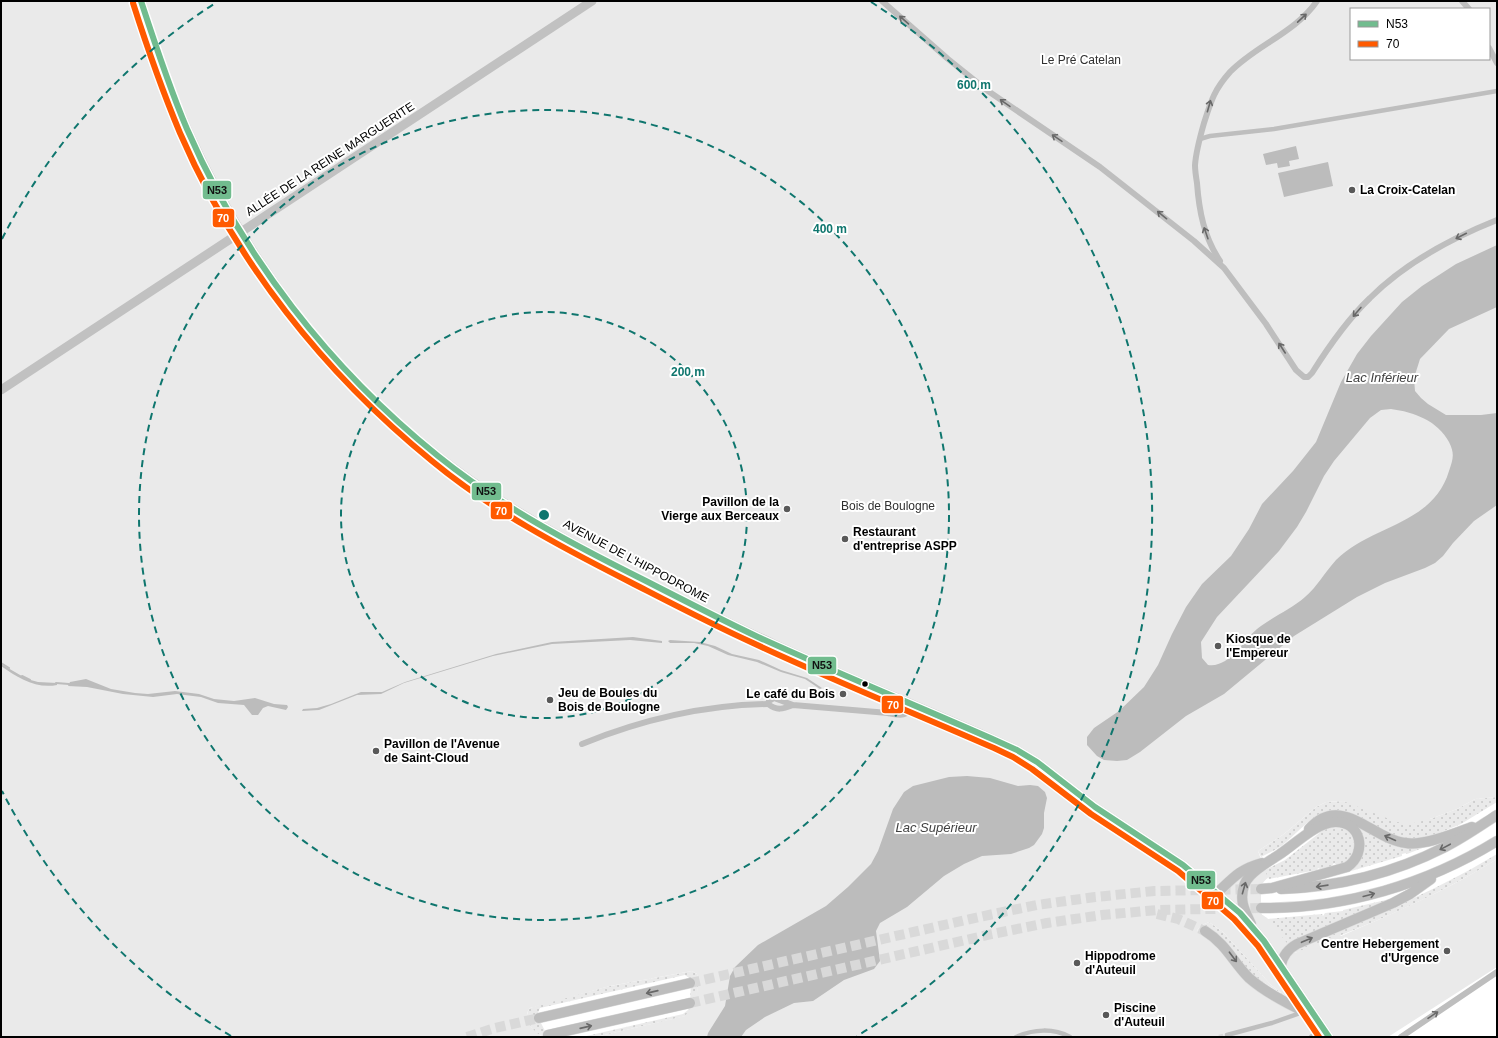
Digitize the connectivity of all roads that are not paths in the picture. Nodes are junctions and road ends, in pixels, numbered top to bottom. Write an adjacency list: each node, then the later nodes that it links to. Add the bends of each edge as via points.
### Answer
1 (141, 1): 10 (main road, AVENUE DE L'HIPPODROME, via 182,119)
2 (592, 1): 10 (main road, ALLÉE DE LA REINE MARGUERITE)
3 (882, 1): 11 (street, one-way to 3, via 1189,236 1106,171 988,91)
4 (1317, 1): 8 (street, one-way to 4, via 1214,93 1231,72 1299,21)
5 (1490, 50): 6 (street)
6 (1497, 62)
7 (1497, 91): 8 (street, via 1332,120)
8 (1200, 139): 11 (street, one-way to 8, via 1208,238 1198,201 1195,166)
9 (1497, 220): 11 (street, one-way to 11, via 1436,249 1384,285 1358,310 1312,373 1306,377 1296,370 1266,324)
10 (240, 233): 12 (main road, ALLÉE DE LA REINE MARGUERITE); 13 (main road, AVENUE DE L'HIPPODROME, via 275,285 342,367 388,413 438,456 528,517 598,557 773,644)
11 (1224, 268)
12 (1, 390)
13 (892, 695): 16 (main road, AVENUE DE L'HIPPODROME); 17 (street, via 892,706)
14 (768, 704): 15 (street, via 778,709); 15 (street, via 774,698); 18 (street, via 743,704 692,711 634,725)
15 (793, 705): 17 (street)
16 (916, 706): 17 (street, via 902,716); 24 (main road, AVENUE DE L'HIPPODROME, via 1017,750 1047,769 1107,816 1183,865)
17 (888, 713)
18 (582, 744)
19 (1494, 817): 21 (highway, one-way to 21, via 1428,841 1407,844 1390,839 1346,816 1332,815 1317,821); 21 (highway, one-way to 21, via 1447,847 1386,871 1321,886 1261,889 1346,867 1356,858 1360,846 1352,828 1336,822 1321,826)
20 (1497, 841): 23 (highway)
21 (1295, 843): 22 (highway)
22 (1268, 861): 24 (highway, via 1244,869); 27 (highway, one-way to 22, via 1242,904 1243,887 1250,875)
23 (1459, 863): 26 (highway, one-way to 23, via 1319,905 1359,898 1415,881); 29 (highway, one-way to 23, via 1284,954 1297,944 1397,901)
24 (1217, 893): 25 (main road, AVENUE DE L'HIPPODROME)
25 (1227, 901): 27 (main road); 33 (main road)
26 (1262, 908)
27 (1251, 924): 29 (main road)
28 (1205, 931): 33 (highway, one-way to 33, via 1222,944 1255,982 1291,1006)
29 (1281, 965): 35 (main road)
30 (1497, 972): 41 (street, one-way to 30)
31 (690, 983): 34 (highway, one-way to 34)
32 (690, 1003): 36 (highway, one-way to 32)
33 (1305, 1012): 35 (main road); 37 (street)
34 (539, 1018)
35 (1319, 1034): 40 (main road)
36 (548, 1035)
37 (1227, 1035)
38 (1016, 1037): 39 (street, via 1047,1031)
39 (1070, 1037)
40 (1329, 1037)
41 (1401, 1037)

